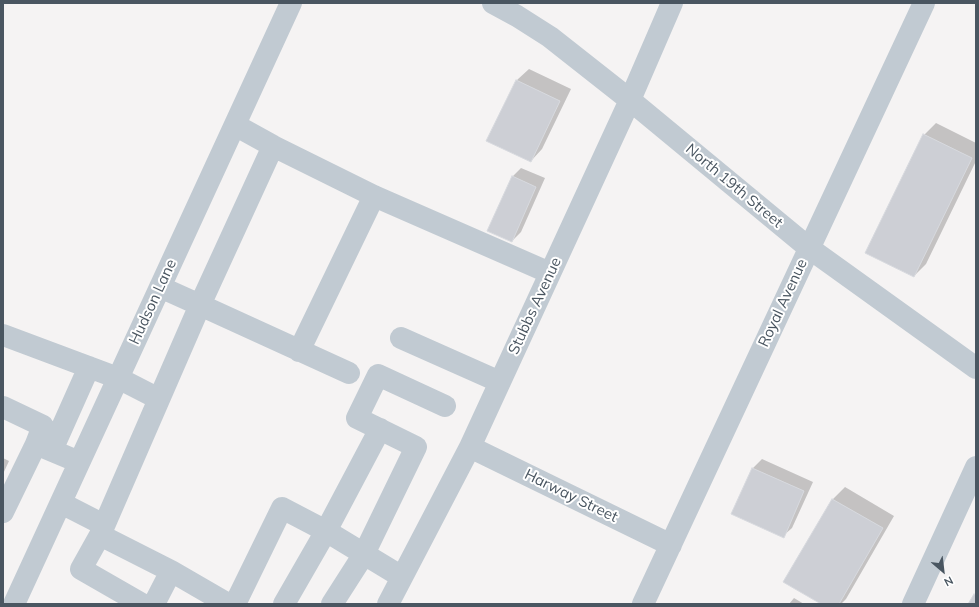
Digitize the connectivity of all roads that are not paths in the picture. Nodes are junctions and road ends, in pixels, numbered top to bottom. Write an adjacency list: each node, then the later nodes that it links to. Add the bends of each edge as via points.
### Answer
1 (291, 3): 6 (street, Hudson Lane)
2 (493, 3): 5 (street, North 19th Street, via 550,37)
3 (672, 3): 5 (street, Stubbs Avenue)
4 (924, 3): 9 (street, Royal Avenue)
5 (630, 100): 9 (street, North 19th Street); 10 (street, Stubbs Avenue)
6 (235, 125): 7 (street); 11 (street, Hudson Lane)
7 (274, 146): 8 (street); 12 (street)
8 (374, 196): 10 (street); 15 (street)
9 (809, 248): 17 (street, North 19th Street); 33 (street, Royal Avenue)
10 (550, 273): 20 (street, Stubbs Avenue)
11 (160, 287): 12 (street); 19 (street, Hudson Lane)
12 (200, 305): 15 (street); 21 (street)
13 (3, 335): 16 (street)
14 (401, 338): 20 (street)
15 (299, 351): 18 (street)
16 (89, 367): 19 (street); 25 (street)
17 (976, 368)
18 (349, 373)
19 (118, 378): 21 (street); 27 (street, Hudson Lane)
20 (500, 382): 26 (street, Stubbs Avenue)
21 (159, 399): 31 (street)
22 (445, 406): 24 (street, via 378,375 357,418)
23 (3, 407): 25 (street, via 43,426)
24 (380, 429): 32 (street); 34 (street, via 416,447)
25 (44, 447): 27 (street); 30 (street)
26 (470, 447): 33 (street, Harway Street); 36 (street, Stubbs Avenue)
27 (79, 462): 29 (street, Hudson Lane)
28 (976, 467): 46 (street)
29 (61, 503): 31 (street); 37 (street, Hudson Lane)
30 (3, 512)
31 (102, 530): 35 (street); 38 (street, via 81,569)
32 (326, 532): 34 (street); 41 (street, via 282,508); 42 (street)
33 (671, 545): 45 (street, Royal Avenue)
34 (364, 554): 36 (street); 43 (street)
35 (171, 571): 39 (street); 40 (street)
36 (402, 577): 44 (street, Stubbs Avenue)
37 (13, 601)
38 (142, 604)
39 (154, 604)
40 (228, 604)
41 (235, 604)
42 (284, 604)
43 (332, 604)
44 (388, 604)
45 (643, 604)
46 (913, 604)

